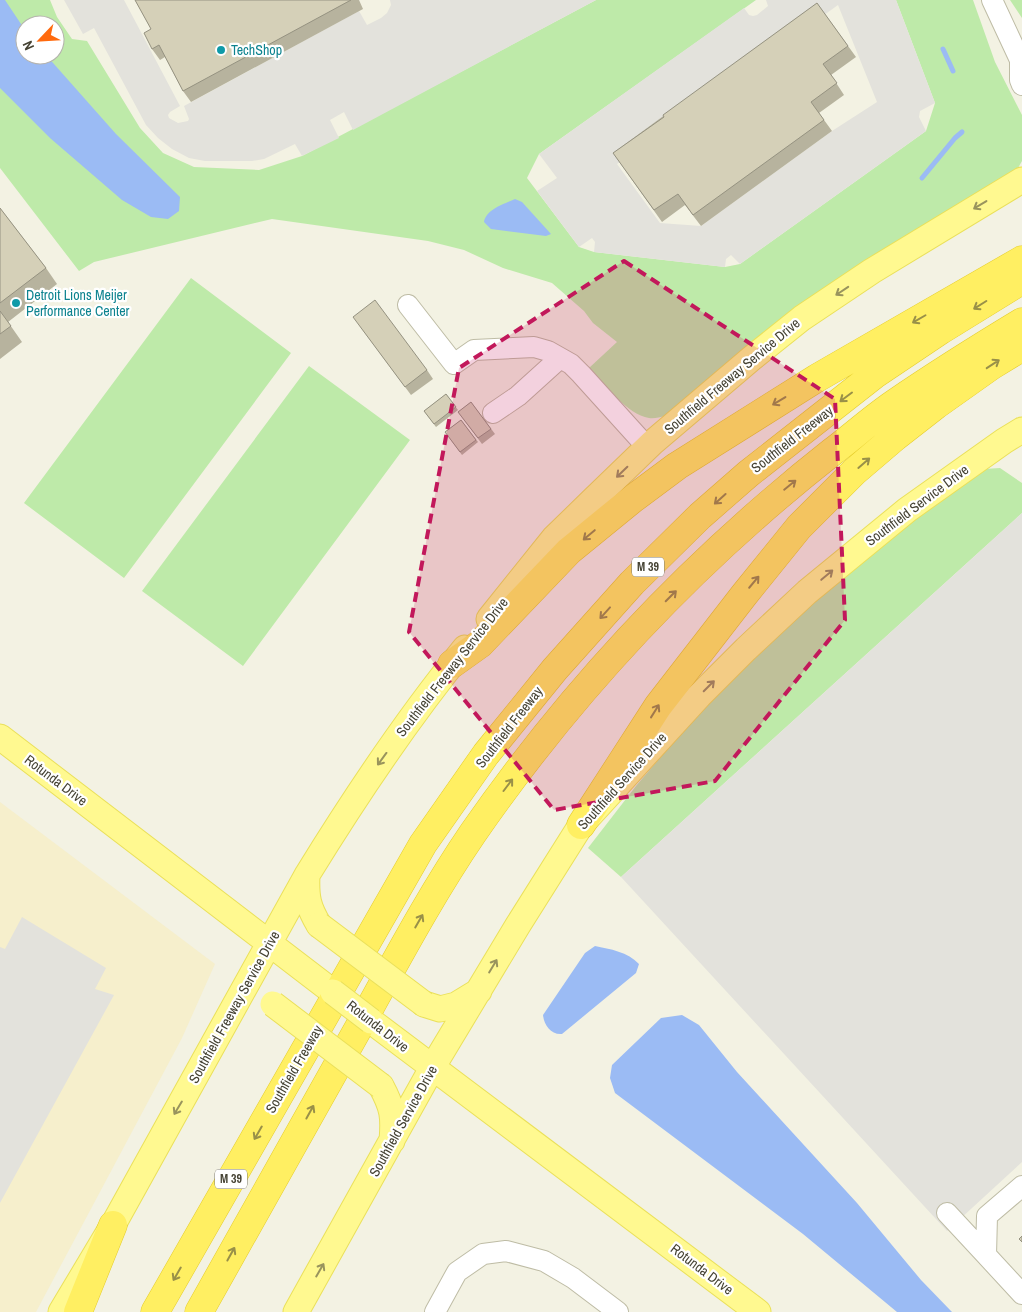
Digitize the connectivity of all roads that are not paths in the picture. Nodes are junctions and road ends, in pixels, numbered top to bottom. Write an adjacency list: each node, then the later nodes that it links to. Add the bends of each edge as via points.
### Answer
1 (992, 0): 2 (street)
2 (1021, 61): 3 (street)
3 (1022, 85)
4 (1022, 180): 13 (main road, Southfield Freeway Service Drive, one-way to 13, via 872,271 802,318)
5 (1022, 260): 14 (highway, one-way to 14, via 817,378 677,466 569,552 480,644)
6 (1022, 280): 30 (highway, Southfield Freeway / M 39, one-way to 30, via 874,375 748,474 632,583 531,697 423,844)
7 (408, 305): 10 (street, via 454,364 474,350 534,347)
8 (1022, 322): 31 (highway, M 39, one-way to 8, via 446,875 500,795 597,675 657,610 770,502 892,405)
9 (1022, 347): 16 (highway, one-way to 9, via 658,706 799,527 854,472 895,437 959,388)
10 (560, 358): 11 (street); 13 (street, via 588,381)
11 (493, 414)
12 (1022, 430): 16 (main road, Southfield Service Drive, one-way to 12, via 699,696 808,592 906,510)
13 (647, 447): 14 (main road, Southfield Freeway Service Drive, one-way to 14, via 554,538)
14 (452, 664): 17 (main road, Southfield Freeway Service Drive, one-way to 17, via 378,765)
15 (0, 737): 18 (main road, Rotunda Drive)
16 (581, 825): 19 (main road, Southfield Service Drive, one-way to 16)
17 (307, 875): 18 (main road, Southfield Freeway Service Drive); 19 (main road, bridge, via 306,894 319,926 424,1004 440,1009 456,1005)
18 (269, 943): 20 (main road, Southfield Freeway Service Drive); 21 (main road, Rotunda Drive, bridge)
19 (479, 991): 21 (main road, Southfield Service Drive)
20 (229, 1016): 22 (main road, bridge, via 251,1003 272,1004 381,1086 390,1102 394,1120); 25 (main road, Southfield Freeway Service Drive, one-way to 25)
21 (432, 1068): 22 (main road, Southfield Service Drive); 35 (main road, Rotunda Drive)
22 (392, 1141): 32 (main road, Southfield Service Drive, one-way to 22)
23 (1022, 1186): 26 (street, via 987,1216)
24 (947, 1212): 26 (street)
25 (113, 1226): 28 (main road, Southfield Freeway Service Drive); 29 (highway)
26 (986, 1255): 27 (street)
27 (1022, 1294)
28 (61, 1312)
29 (78, 1312)
30 (155, 1312)
31 (199, 1312)
32 (296, 1312)
33 (435, 1312): 34 (street, via 457,1272 483,1254 506,1251 544,1261)
34 (618, 1312)
35 (758, 1312)

